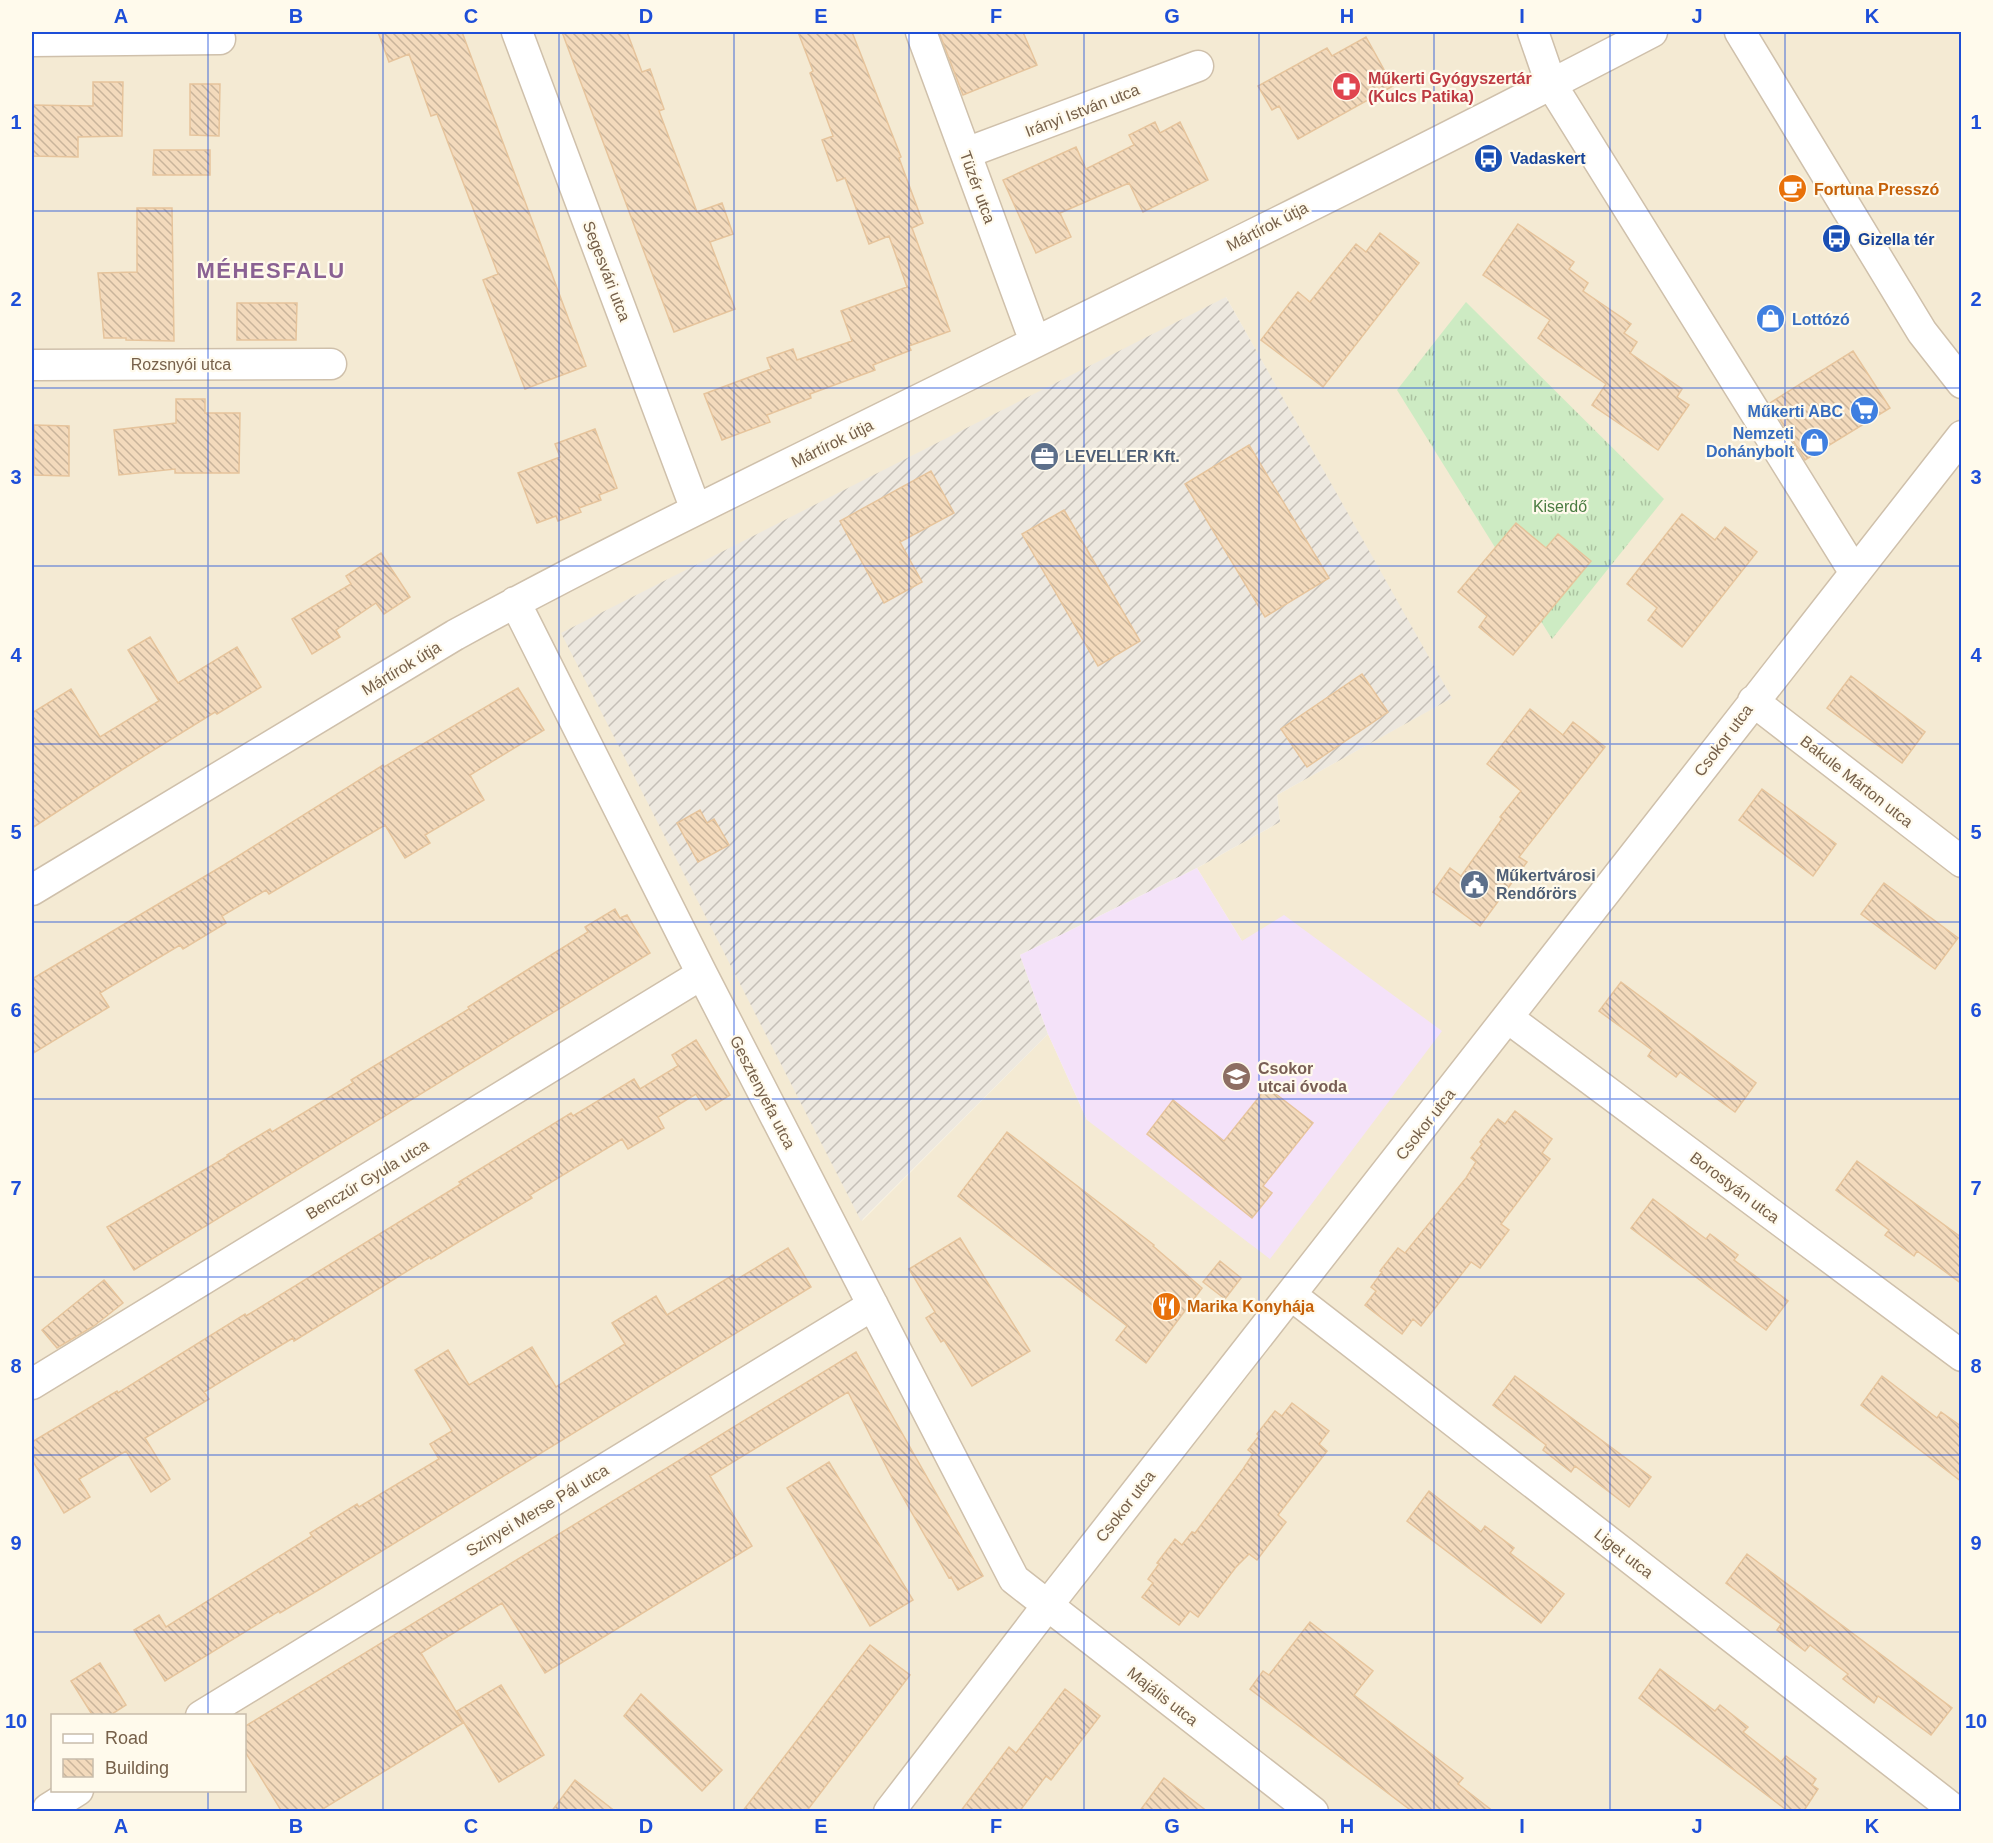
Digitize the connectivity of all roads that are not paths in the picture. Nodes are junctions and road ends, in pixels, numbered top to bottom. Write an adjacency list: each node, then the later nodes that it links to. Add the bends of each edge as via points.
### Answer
1 (517, 32): 16 (street, Segesvári utca)
2 (921, 32): 10 (street, Tüzér utca)
3 (1533, 32): 9 (street)
4 (1652, 32): 9 (street, Mártírok útja)
5 (1740, 32): 14 (street, via 1922,332)
6 (220, 39): 7 (street)
7 (32, 41)
8 (1198, 66): 10 (street, Irányi István utca)
9 (1551, 84): 11 (street, Mártírok útja); 17 (street)
10 (966, 153): 11 (street, Tüzér utca)
11 (1035, 342): 16 (street, Mártírok útja)
12 (331, 364): 13 (street, Rozsnyói utca)
13 (32, 365)
14 (1962, 383)
15 (1962, 436): 17 (street, Csokor utca)
16 (696, 510): 18 (street, Mártírok útja)
17 (1855, 573): 19 (street, Csokor utca)
18 (515, 602): 21 (street, Mártírok útja); 22 (street, Gesztenyefa utca)
19 (1753, 701): 20 (street, Bakule Márton utca); 23 (street, Csokor utca)
20 (1962, 862)
21 (32, 890)
22 (702, 974): 25 (street, Gesztenyefa utca); 27 (street, Benczúr Gyula utca)
23 (1508, 1018): 24 (street, Csokor utca); 26 (street, Borostyán utca)
24 (1291, 1295): 29 (street, Csokor utca); 35 (street, Liget utca)
25 (873, 1305): 28 (street, Gesztenyefa utca); 30 (street, Szinyei Merse Pál utca)
26 (1962, 1356)
27 (32, 1384)
28 (1014, 1580): 29 (street, Majális utca)
29 (1047, 1606): 33 (street, Csokor utca); 34 (street, Majális utca)
30 (204, 1714)
31 (76, 1792): 32 (street)
32 (48, 1810)
33 (890, 1812)
34 (1313, 1812)
35 (1957, 1812)

